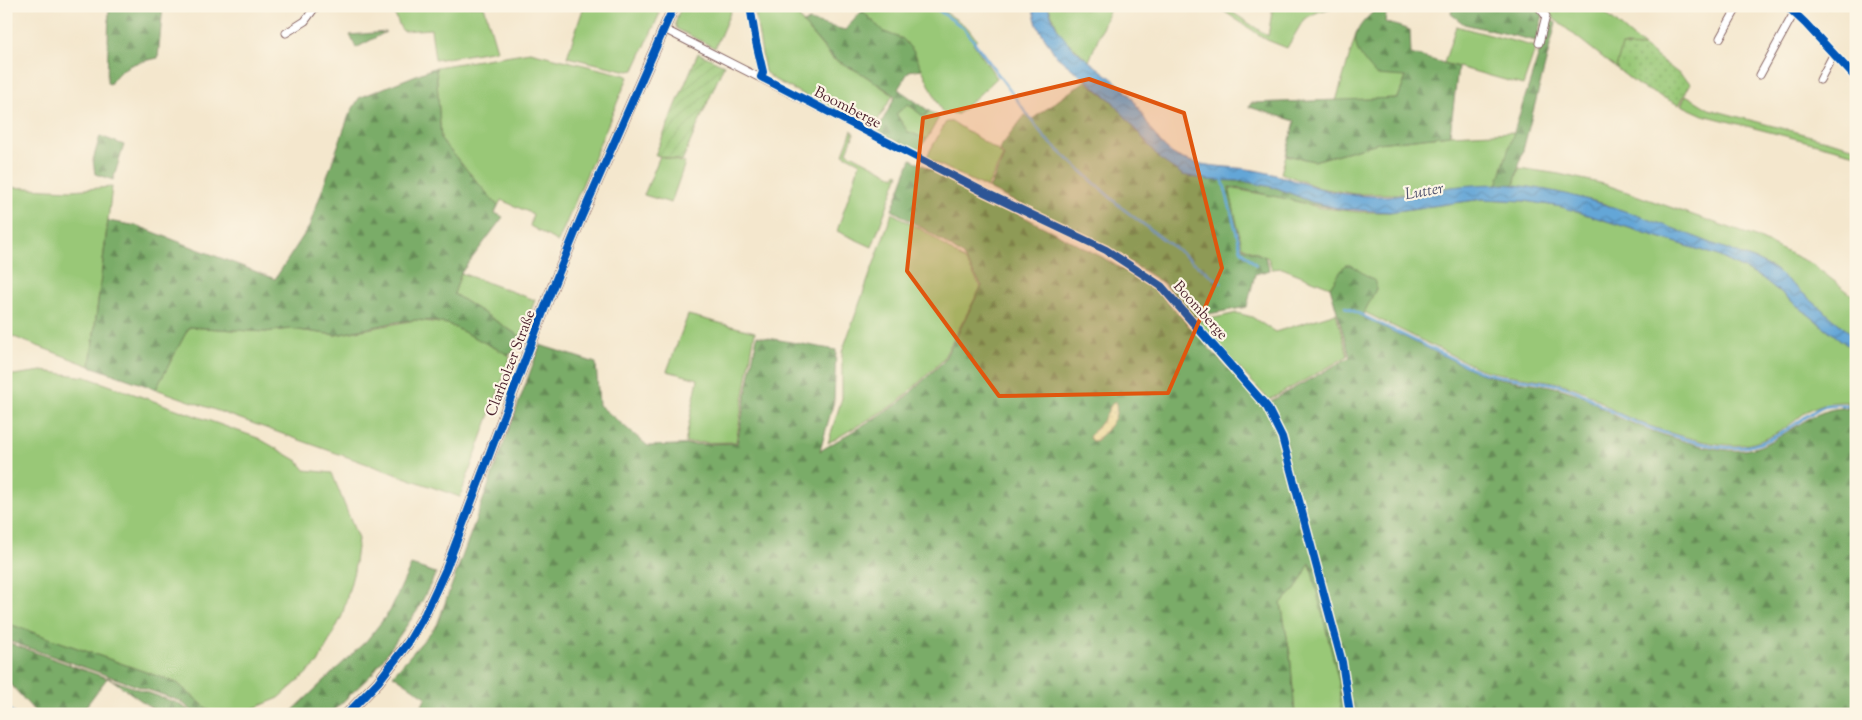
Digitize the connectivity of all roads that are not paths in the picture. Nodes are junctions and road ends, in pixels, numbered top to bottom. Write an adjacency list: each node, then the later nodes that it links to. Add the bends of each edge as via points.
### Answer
1 (316, 6): 9 (street, via 305,21)
2 (674, 6): 8 (street, Clarholzer Straße)
3 (750, 6): 14 (street, via 763,72)
4 (1538, 6): 11 (street, via 1546,16)
5 (1738, 6): 10 (street)
6 (1787, 6): 7 (street)
7 (1794, 12): 12 (street); 13 (street)
8 (664, 29): 14 (street, Boomberge); 17 (street, Clarholzer Straße, via 581,218 446,569 408,643 378,682)
9 (286, 33)
10 (1720, 38)
11 (1539, 43)
12 (1833, 55): 15 (street); 16 (street)
13 (1760, 75)
14 (761, 78): 18 (street, Boomberge, via 986,193 1106,250 1161,286 1268,407 1282,437 1342,662)
15 (1856, 78)
16 (1820, 80)
17 (346, 714)
18 (1350, 714)

